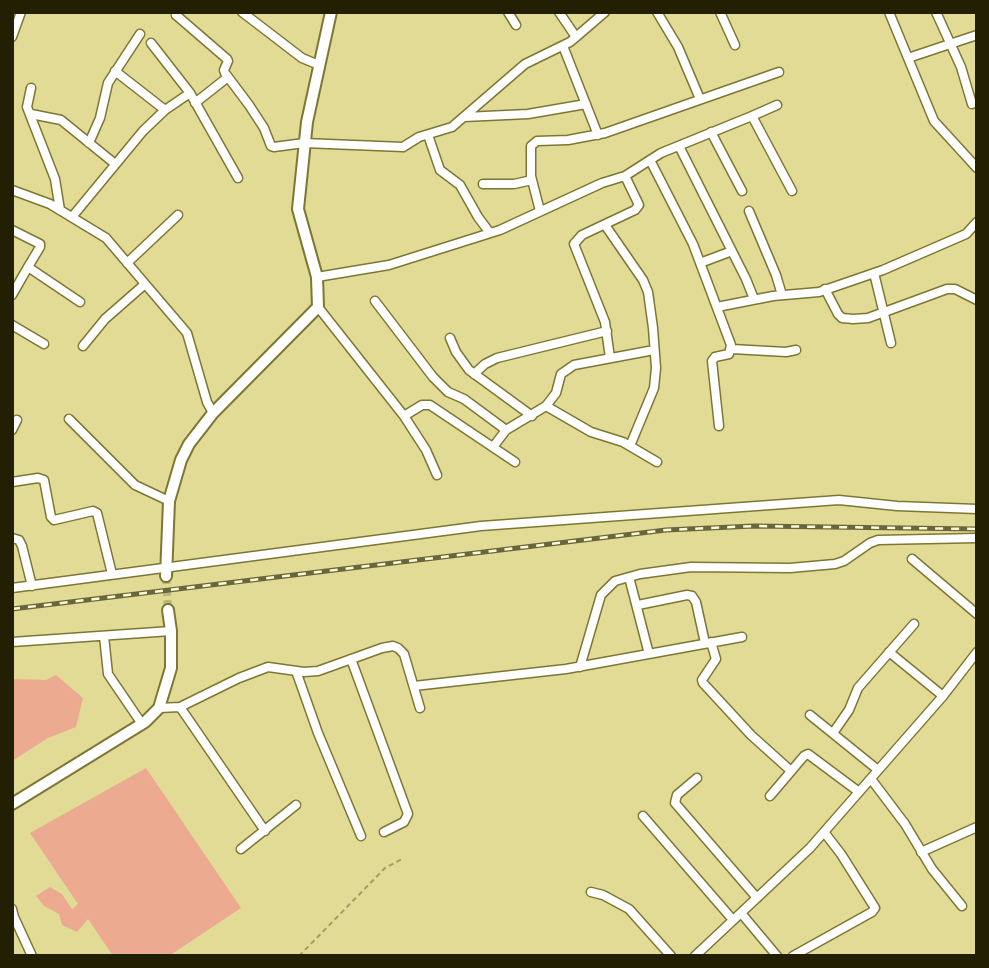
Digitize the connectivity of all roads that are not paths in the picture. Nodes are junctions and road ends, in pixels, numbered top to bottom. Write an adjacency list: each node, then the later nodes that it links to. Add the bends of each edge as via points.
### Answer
1 (21, 12): 15 (street)
2 (242, 12): 22 (street, via 302,58)
3 (331, 12): 22 (street)
4 (508, 12): 12 (street)
5 (559, 12): 16 (street)
6 (605, 12): 16 (street)
7 (657, 12): 28 (street)
8 (720, 12): 19 (street)
9 (889, 12): 21 (street)
10 (936, 12): 18 (street)
11 (176, 15): 25 (street, via 227,59 224,70)
12 (516, 25)
13 (140, 34): 23 (street)
14 (977, 35): 18 (street)
15 (12, 37)
16 (576, 37): 20 (street)
17 (151, 43): 27 (street)
18 (950, 44): 21 (street); 31 (street)
19 (735, 45)
20 (563, 46): 30 (street); 36 (street, via 525,64)
21 (908, 58): 45 (street, via 934,121)
22 (319, 65): 41 (street)
23 (115, 71): 33 (street); 40 (street)
24 (779, 72): 28 (street)
25 (228, 77): 29 (street); 41 (street, via 264,128 271,146)
26 (31, 88): 34 (street, via 27,104)
27 (190, 93): 29 (street); 33 (street)
28 (700, 99): 39 (street)
29 (195, 103): 47 (street)
30 (586, 104): 36 (street, via 528,114); 39 (street)
31 (972, 104)
32 (777, 105): 35 (street)
33 (165, 110): 44 (street)
34 (31, 114): 40 (street, via 61,120); 53 (street, via 55,179)
35 (752, 116): 37 (street); 52 (street)
36 (464, 117): 38 (street, via 452,127)
37 (711, 132): 42 (street); 51 (street)
38 (428, 135): 41 (street, via 403,147); 61 (street, via 442,173 460,185)
39 (598, 135): 48 (street, via 534,142)
40 (89, 143): 44 (street)
41 (304, 143): 67 (street, via 298,209)
42 (679, 146): 43 (street); 62 (street)
43 (650, 160): 46 (street); 64 (street)
44 (114, 163): 57 (street)
45 (977, 168)
46 (625, 176): 54 (street); 59 (street, via 639,205)
47 (238, 178)
48 (532, 180): 49 (street); 54 (street)
49 (483, 184)
50 (12, 190): 53 (street)
51 (742, 191)
52 (792, 191)
53 (60, 209): 57 (street)
54 (540, 211): 61 (street)
55 (749, 211): 71 (street)
56 (178, 215): 63 (street)
57 (72, 217): 63 (street, via 106,238)
58 (977, 222): 66 (street, via 966,234)
59 (605, 225): 80 (street, via 574,244); 87 (street, via 648,292)
60 (12, 230): 65 (street, via 40,244)
61 (490, 233): 67 (street, via 389,265)
62 (732, 251): 64 (street); 72 (street)
63 (127, 262): 68 (street)
64 (700, 263): 77 (street)
65 (28, 267): 70 (street); 75 (street)
66 (874, 273): 69 (street); 78 (street)
67 (317, 277): 76 (street)
68 (145, 284): 84 (street, via 105,319); 91 (street, via 187,333)
69 (825, 289): 71 (street); 78 (street, via 842,318 868,318)
70 (12, 295)
71 (782, 295): 72 (street)
72 (754, 299): 77 (street)
73 (977, 300): 78 (street, via 947,289)
74 (374, 301): 98 (street, via 448,392)
75 (80, 302)
76 (318, 307): 91 (street); 92 (street)
77 (717, 307): 85 (street)
78 (884, 311): 83 (street)
79 (12, 325): 82 (street)
80 (607, 331): 88 (street); 89 (street, via 498,358)
81 (450, 338): 89 (street)
82 (44, 344)
83 (891, 344)
84 (83, 346)
85 (732, 349): 86 (street); 96 (street, via 712,361)
86 (796, 350)
87 (654, 351): 88 (street); 99 (street, via 654,388)
88 (610, 358): 90 (street, via 564,371)
89 (474, 374): 93 (street)
90 (547, 406): 93 (street); 99 (street, via 591,432)
91 (213, 412): 105 (street, via 181,460)
92 (404, 416): 100 (street, via 427,403); 103 (street)
93 (532, 416): 98 (street)
94 (69, 419): 105 (street, via 135,485)
95 (17, 420): 97 (street)
96 (719, 426)
97 (12, 430)
98 (506, 430): 100 (street)
99 (630, 446): 102 (street)
100 (493, 447): 101 (street)
101 (515, 462)
102 (657, 462)
103 (437, 475)
104 (12, 482): 111 (street, via 44,480 54,520 97,513)
105 (169, 501): 110 (street)
106 (977, 509): 110 (street, via 839,500 481,526)
107 (12, 538): 113 (street, via 22,546)
108 (977, 538): 112 (street, via 878,540 844,561 819,566 691,567)
109 (912, 559): 117 (street)
110 (166, 571): 111 (street)
111 (112, 574): 113 (street)
112 (629, 577): 115 (street); 128 (street, via 615,581 601,595)
113 (32, 586): 114 (street)
114 (12, 588)
115 (638, 604): 123 (street, via 692,596); 126 (street)
116 (168, 610): 119 (street)
117 (977, 614)
118 (914, 624): 124 (street)
119 (171, 631): 120 (street); 133 (street, via 171,668)
120 (104, 636): 122 (street); 136 (street, via 106,671)
121 (742, 637): 123 (street)
122 (12, 642)
123 (708, 643): 126 (street); 139 (street, via 716,659 703,683)
124 (889, 652): 131 (street); 137 (street, via 858,688)
125 (977, 652): 131 (street)
126 (649, 654): 128 (street)
127 (351, 659): 129 (street, via 318,671); 130 (street, via 382,648 398,648); 149 (street, via 408,814 404,822)
128 (580, 667): 130 (street)
129 (296, 671): 132 (street, via 278,667 258,670); 151 (street)
130 (414, 686): 134 (street)
131 (943, 696): 138 (street)
132 (180, 707): 133 (street); 148 (street)
133 (159, 708): 136 (street)
134 (420, 708)
135 (810, 715): 137 (street)
136 (142, 724): 144 (street)
137 (833, 733): 138 (street)
138 (878, 770): 141 (street)
139 (791, 771): 142 (street, via 804,756 813,756); 143 (street)
140 (697, 778): 155 (street, via 677,795 675,803)
141 (871, 779): 142 (street); 153 (street)
142 (859, 792): 150 (street)
143 (770, 796)
144 (12, 804)
145 (296, 805): 148 (street)
146 (643, 816): 159 (street)
147 (977, 827): 153 (street)
148 (265, 831): 152 (street)
149 (384, 832)
150 (824, 832): 155 (street); 164 (street, via 875,908)
151 (361, 836)
152 (242, 849)
153 (921, 852): 156 (street)
154 (591, 892): 161 (street, via 629,909)
155 (757, 898): 158 (street)
156 (962, 906)
157 (12, 909): 160 (street)
158 (741, 913): 159 (street); 163 (street)
159 (733, 920): 162 (street)
160 (32, 956)
161 (670, 956)
162 (695, 956)
163 (777, 956)
164 (793, 956)

